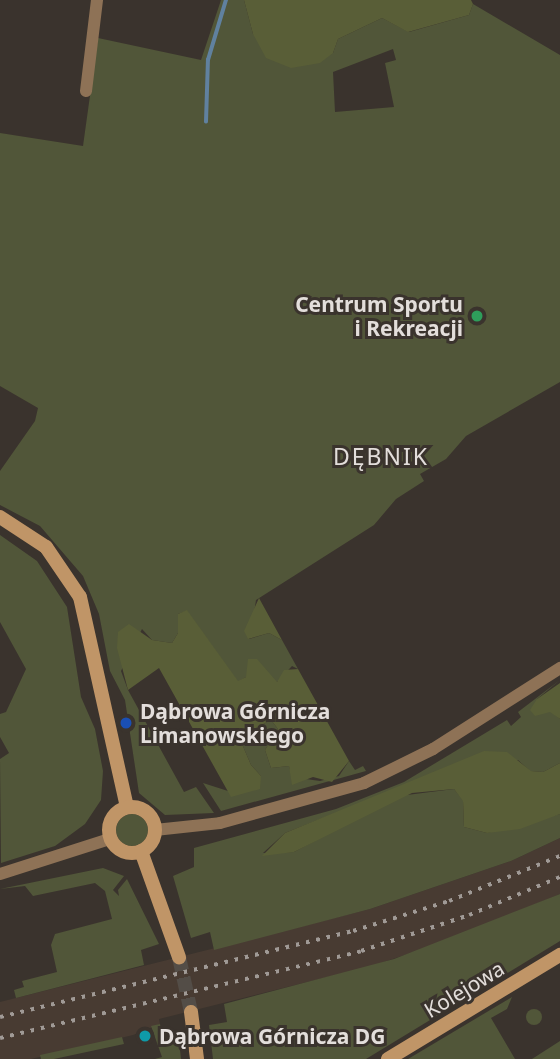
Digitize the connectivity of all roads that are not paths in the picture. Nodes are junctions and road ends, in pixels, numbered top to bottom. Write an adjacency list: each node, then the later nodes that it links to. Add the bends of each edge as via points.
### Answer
1 (97, 0): 2 (street)
2 (86, 91)
3 (0, 517): 5 (street, via 46,547 80,597)
4 (560, 668): 6 (street, via 433,749 364,783 219,823)
5 (127, 807): 6 (street, via 146,811); 7 (street, via 111,818)
6 (155, 830): 8 (street, via 151,843)
7 (110, 839): 8 (street, via 120,851); 9 (street)
8 (141, 852): 11 (street)
9 (0, 874)
10 (560, 955): 14 (street, Kolejowa)
11 (179, 957)
12 (191, 1012): 13 (street)
13 (197, 1059)
14 (388, 1059)

